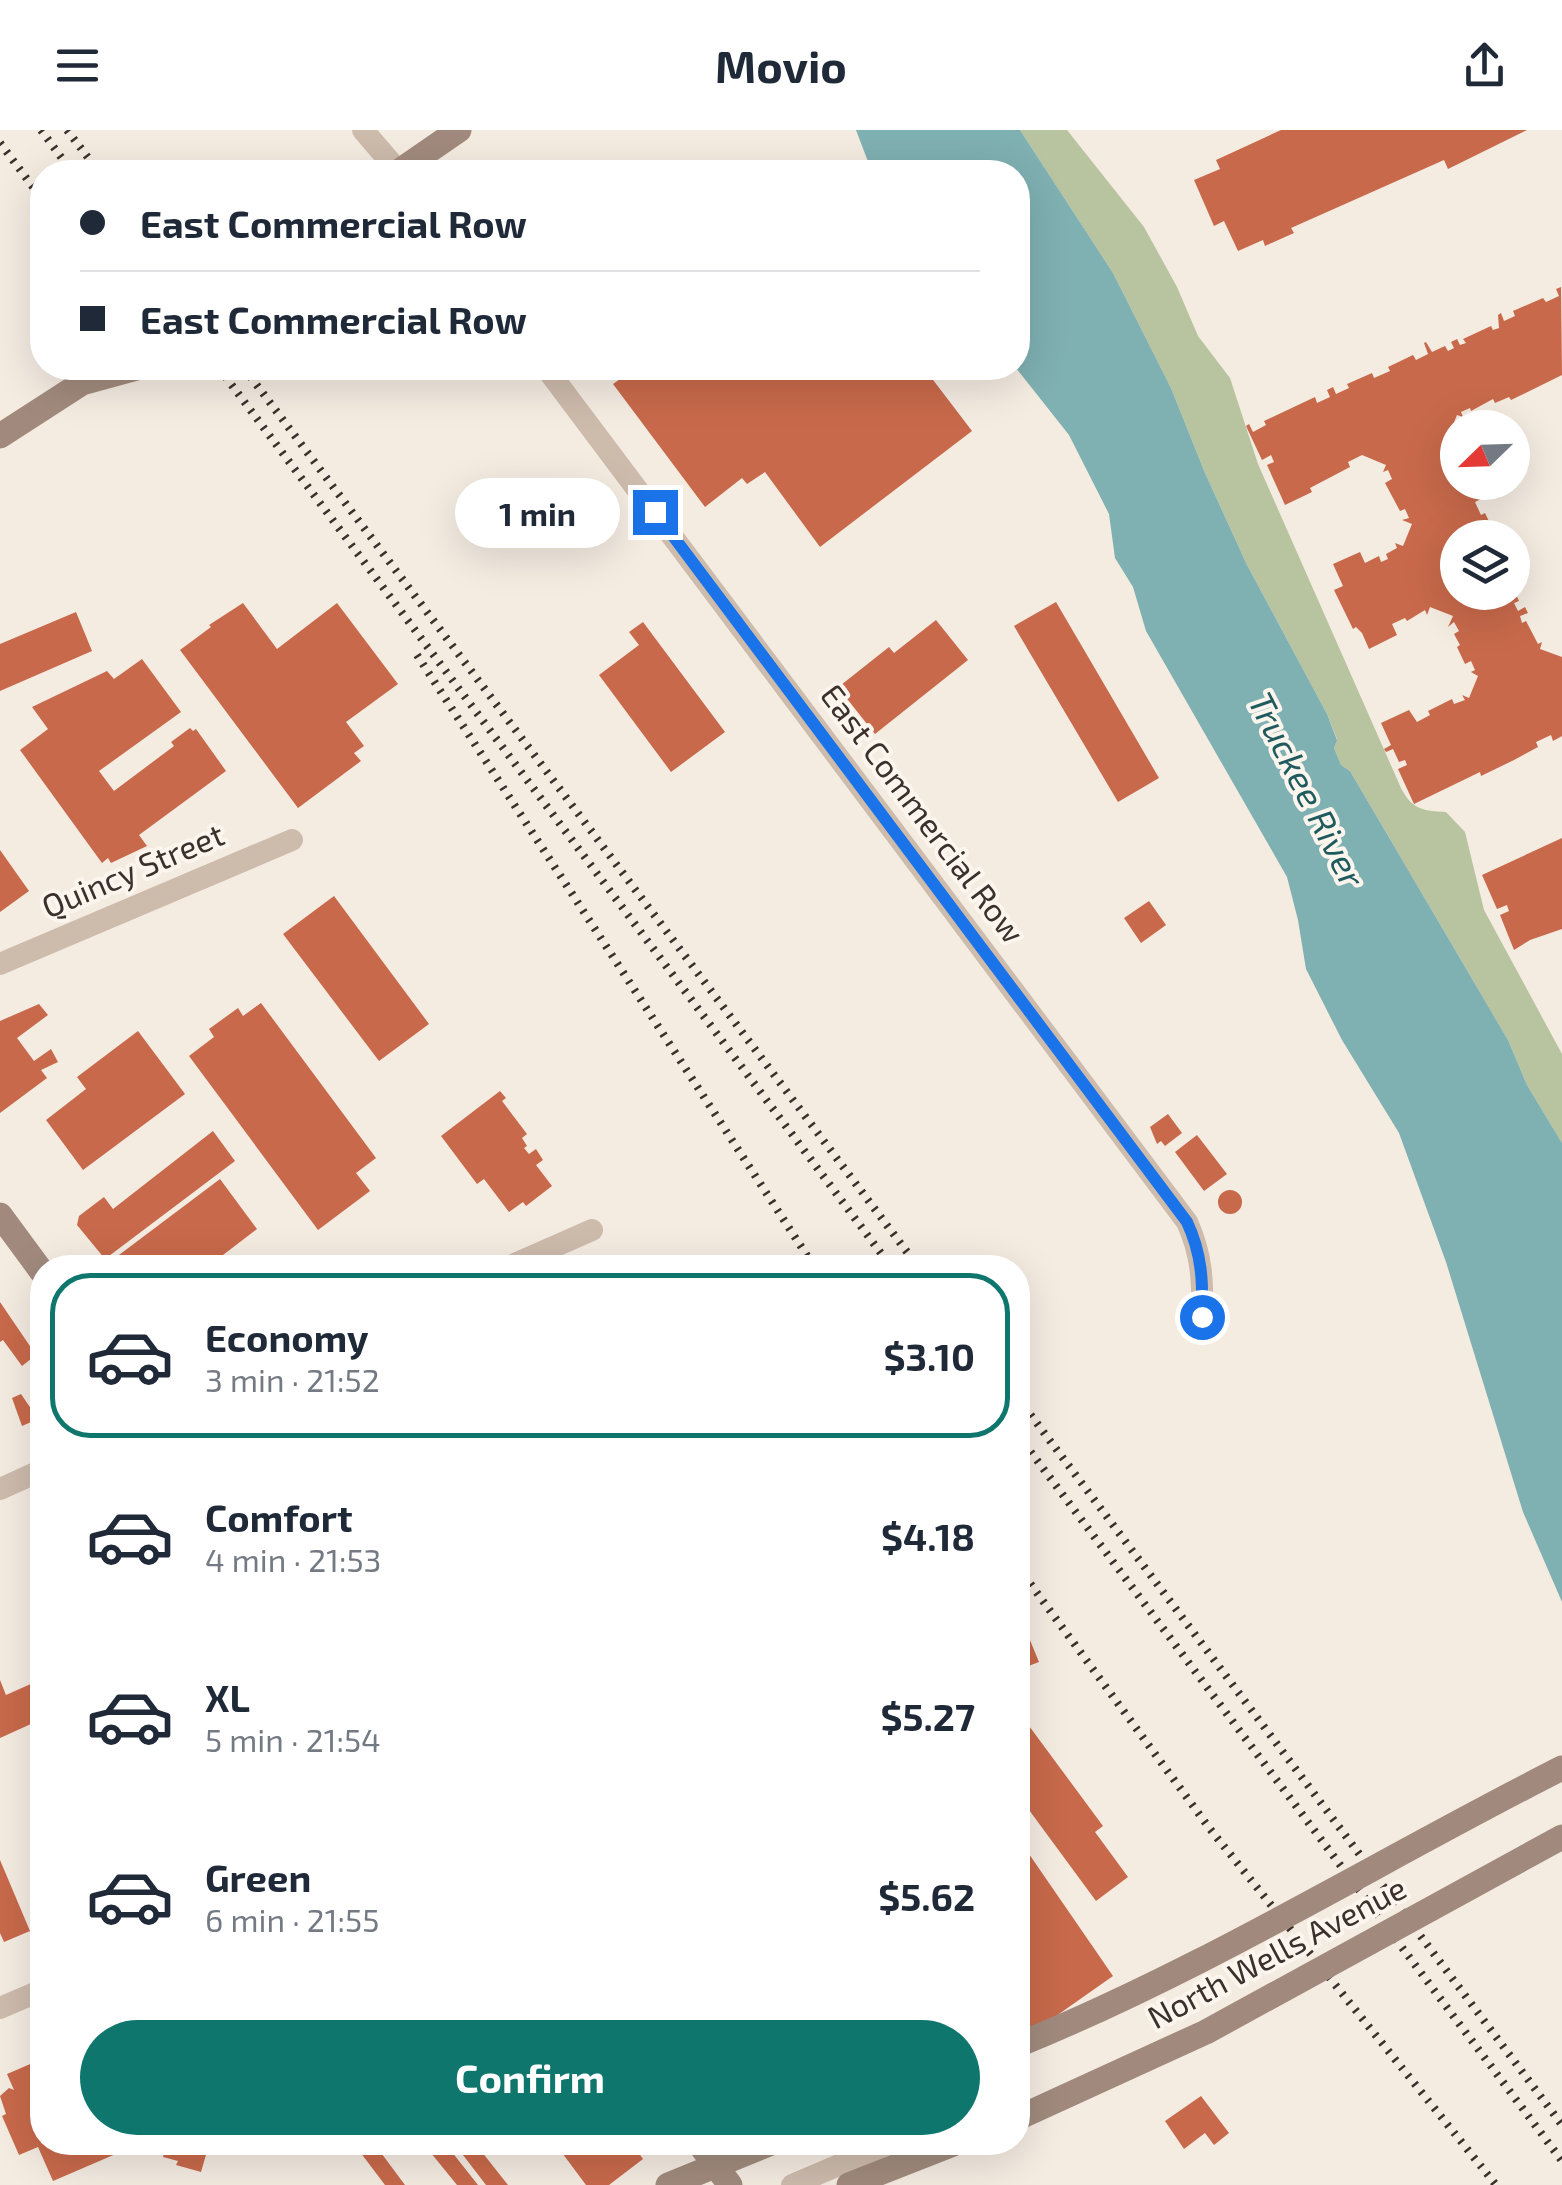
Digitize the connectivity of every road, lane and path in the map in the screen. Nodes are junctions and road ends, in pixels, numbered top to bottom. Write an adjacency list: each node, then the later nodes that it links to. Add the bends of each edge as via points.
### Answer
1 (363, 130): 3 (street)
2 (459, 130): 4 (main road)
3 (388, 160)
4 (415, 160)
5 (81, 380): 7 (main road)
6 (555, 380): 14 (street, East Commercial Row, via 1187,1222 1199,1247)
7 (0, 436)
8 (292, 840): 9 (street, Quincy Street)
9 (0, 964)
10 (0, 1216): 13 (main road)
11 (592, 1230): 12 (street)
12 (535, 1255)
13 (30, 1256)
14 (1202, 1317)
15 (30, 1475): 16 (street)
16 (0, 1489)
17 (1562, 1768): 21 (main road, North Wells Avenue, bridge, via 1193,1967)
18 (1562, 1836): 22 (main road, North Wells Avenue, bridge, via 1206,2032)
19 (30, 1995): 20 (street)
20 (0, 2008)
21 (1030, 2040)
22 (1030, 2113)
23 (708, 2155): 28 (main road)
24 (742, 2155): 27 (main road, bridge)
25 (862, 2155): 29 (street)
26 (925, 2155): 30 (main road)
27 (668, 2185)
28 (730, 2185)
29 (792, 2185)
30 (849, 2185)

